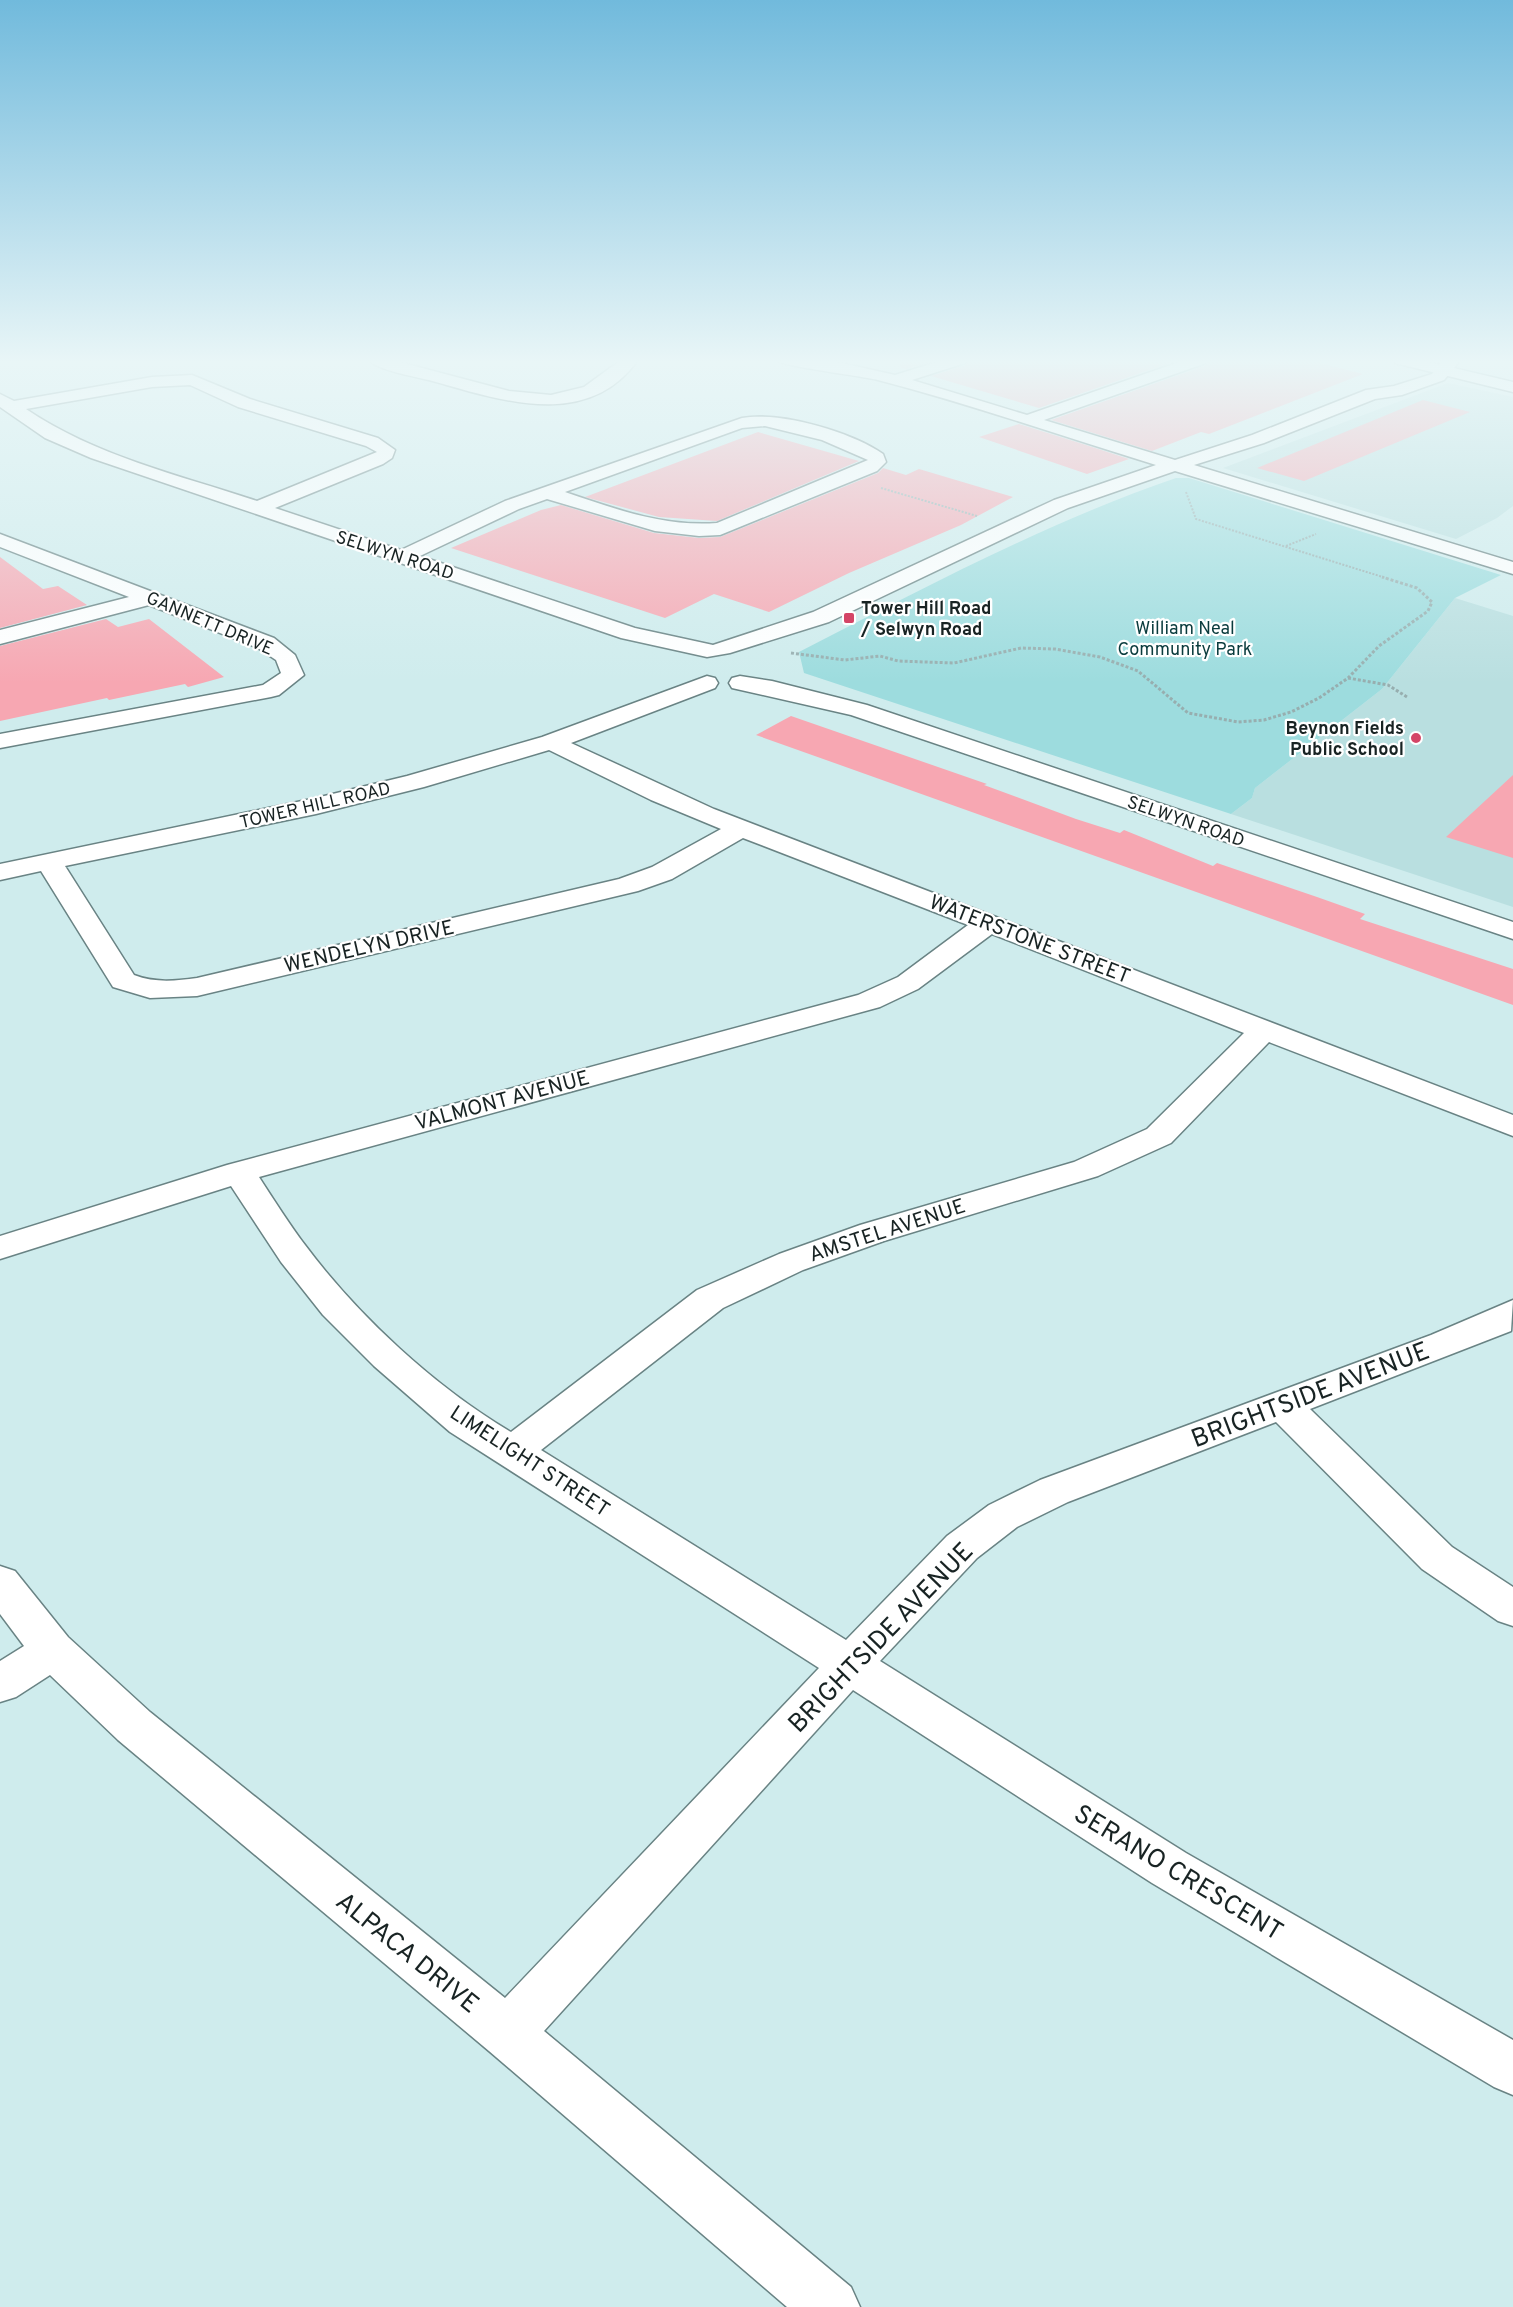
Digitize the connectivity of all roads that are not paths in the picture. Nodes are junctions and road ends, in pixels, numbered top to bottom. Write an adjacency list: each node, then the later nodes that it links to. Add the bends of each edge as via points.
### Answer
1 (139, 468): 8 (street, SELWYN ROAD)
2 (357, 468): 8 (street)
3 (616, 468): 7 (street)
4 (869, 468): 7 (street, via 720,529 701,532 675,530)
5 (1169, 468): 15 (street, via 1061,504)
6 (1186, 468): 9 (street)
7 (546, 492): 12 (street)
8 (257, 508): 12 (street, SELWYN ROAD)
9 (1351, 519): 10 (street); 13 (street)
10 (1316, 534)
11 (2, 543): 14 (street, GANNETT DRIVE)
12 (401, 557): 16 (street, SELWYN ROAD)
13 (1513, 568)
14 (151, 598): 17 (street); 25 (street, GANNETT DRIVE, via 266,643 285,657 293,675 271,690)
15 (821, 617): 18 (street); 19 (street)
16 (629, 633): 18 (street, SELWYN ROAD); 20 (street, SELWYN ROAD, via 668,652)
17 (0, 637)
18 (715, 649): 19 (street, SELWYN ROAD, via 745,650); 20 (street, TOWER HILL ROAD, via 691,655)
19 (773, 658): 22 (street, via 762,676); 23 (street, SELWYN ROAD, via 787,680)
20 (682, 666): 21 (street, SELWYN ROAD, via 687,675); 24 (street, TOWER HILL ROAD, via 670,683)
21 (707, 683): 22 (street, SELWYN ROAD); 24 (street, TOWER HILL ROAD)
22 (740, 683): 23 (street, SELWYN ROAD)
23 (859, 710): 31 (street, SELWYN ROAD)
24 (622, 713): 26 (street, TOWER HILL ROAD)
25 (0, 741)
26 (551, 742): 27 (street, WATERSTONE STREET, via 660,795); 28 (street, TOWER HILL ROAD, via 327,803)
27 (742, 828): 28 (street, WENDELYN DRIVE, via 662,873 628,885 163,992 123,981); 30 (street, WATERSTONE STREET)
28 (48, 861): 29 (street, TOWER HILL ROAD)
29 (0, 872)
30 (989, 923): 32 (street, WATERSTONE STREET); 34 (street, VALMONT AVENUE, via 908,984 869,1001)
31 (1513, 931)
32 (1265, 1029): 33 (street, WATERSTONE STREET); 38 (street, AMSTEL AVENUE, via 1159,1136 1086,1169 872,1233 791,1262 710,1299)
33 (1513, 1126)
34 (239, 1172): 35 (street, VALMONT AVENUE); 38 (street, LIMELIGHT STREET, via 293,1254 336,1306 387,1357 464,1422)
35 (0, 1248)
36 (1513, 1312): 37 (street, BRIGHTSIDE AVENUE, via 1444,1344)
37 (1282, 1405): 40 (street, via 1437,1558); 42 (street, BRIGHTSIDE AVENUE, via 1054,1491 1003,1516 962,1547)
38 (513, 1450): 42 (street, LIMELIGHT STREET)
39 (0, 1583): 41 (street, ALPACA DRIVE)
40 (1513, 1609)
41 (53, 1650): 43 (street); 44 (street, ALPACA DRIVE, via 134,1726)
42 (850, 1666): 44 (street, BRIGHTSIDE AVENUE); 45 (street, SERANO CRESCENT, via 1169,1868)
43 (0, 1684)
44 (507, 2033): 46 (street, ALPACA DRIVE)
45 (1513, 2069)
46 (831, 2307)

